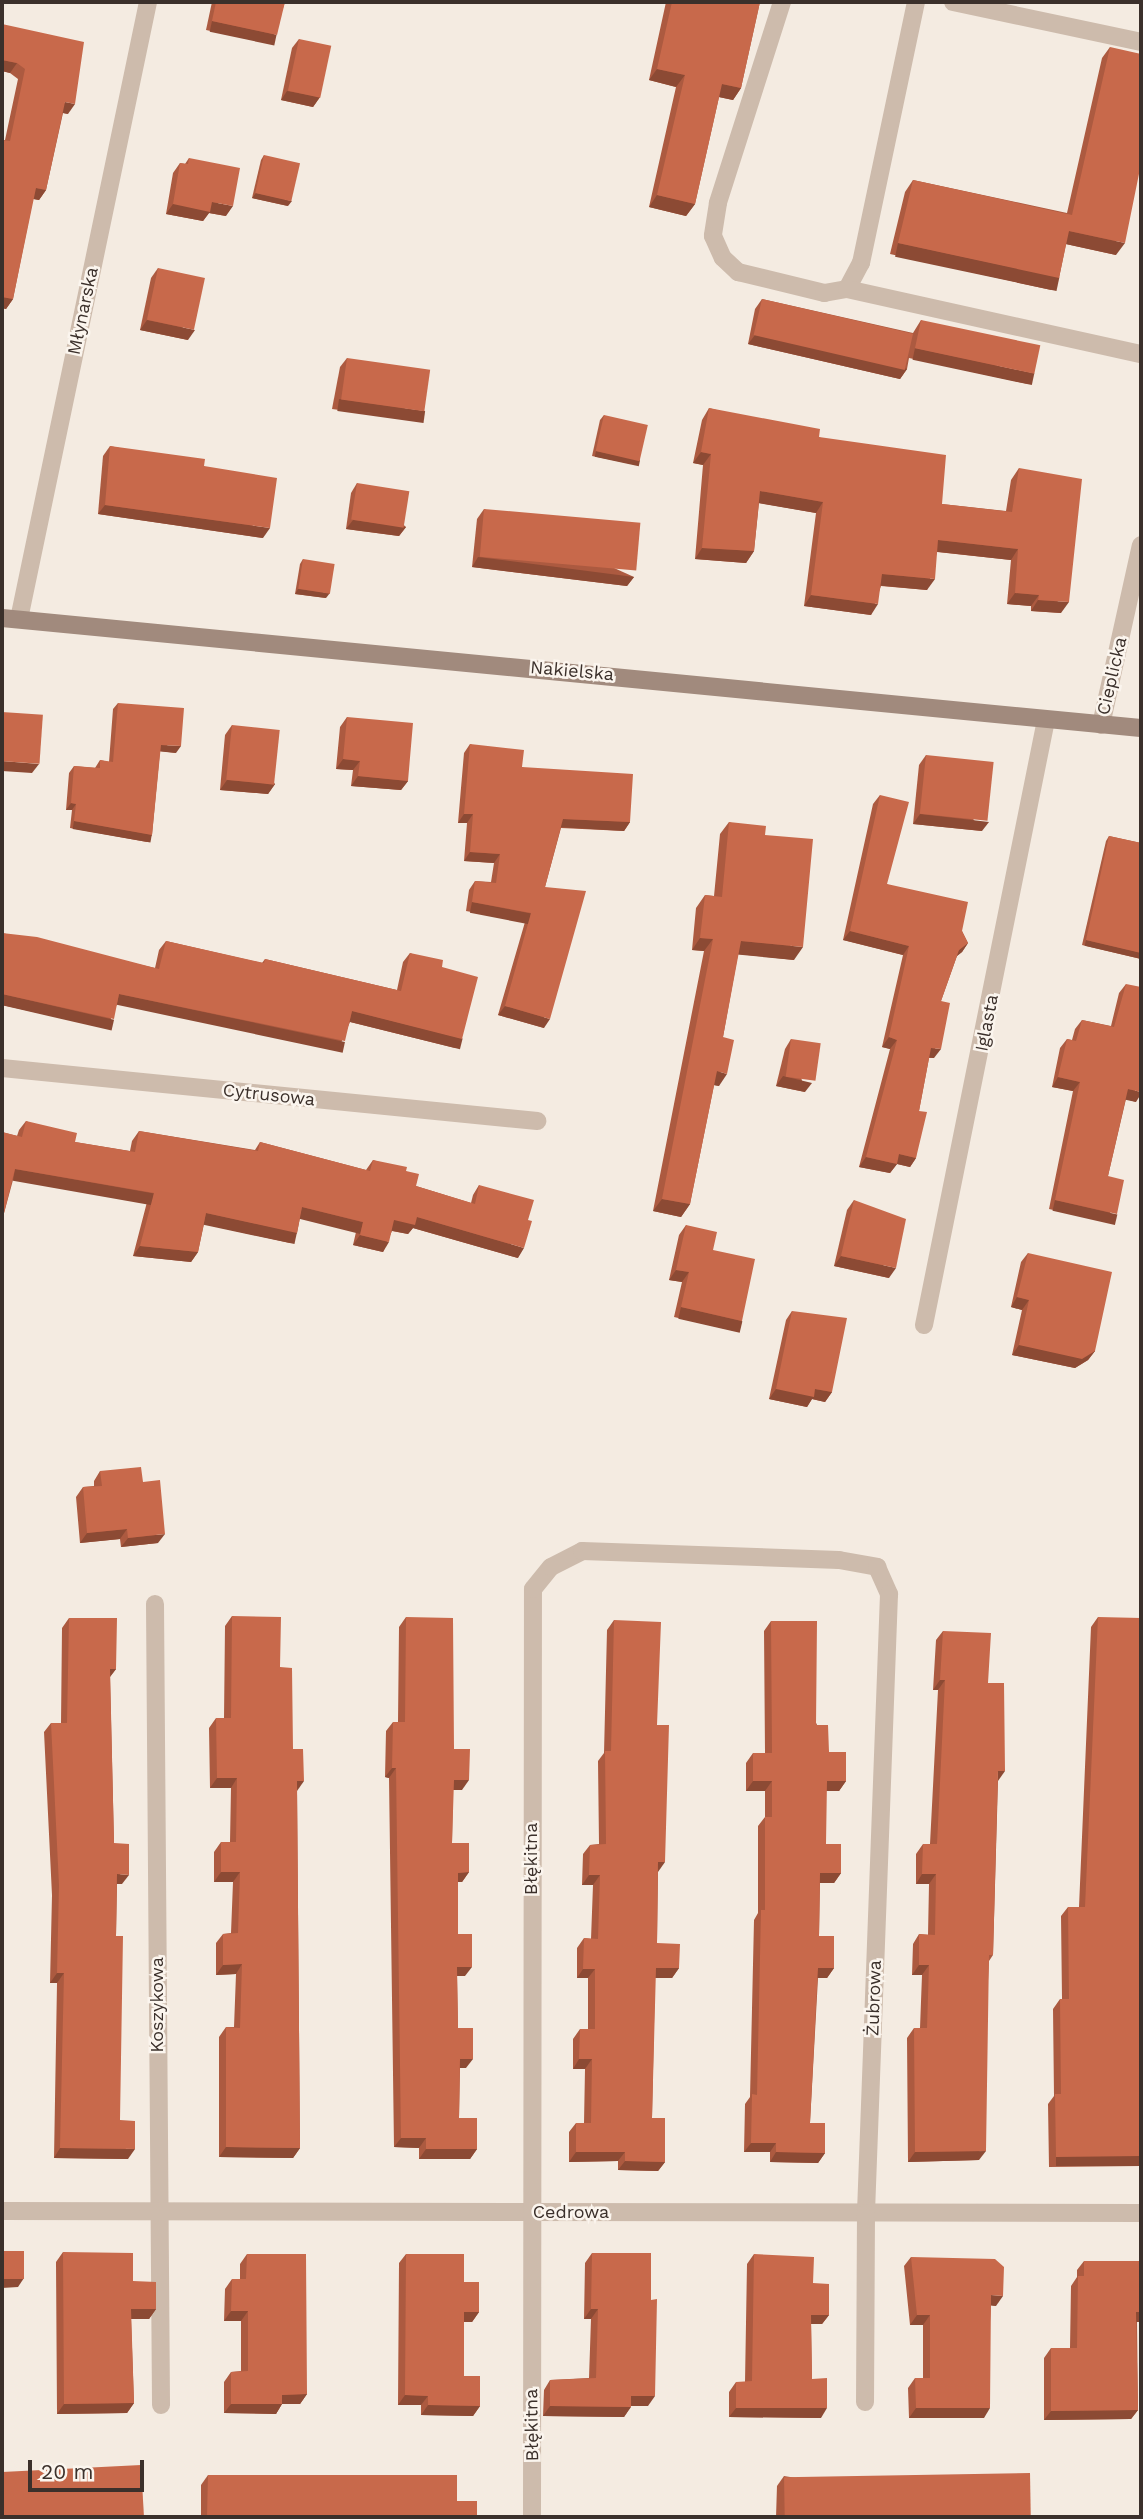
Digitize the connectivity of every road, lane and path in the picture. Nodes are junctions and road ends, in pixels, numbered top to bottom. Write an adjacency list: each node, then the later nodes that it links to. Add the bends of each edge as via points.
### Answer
1 (148, 2): 9 (street, Młynarska)
2 (782, 2): 6 (street, via 718,204 713,236 723,258 738,272 824,293)
3 (916, 2): 6 (street, via 861,263)
4 (953, 2): 5 (street)
5 (1141, 42)
6 (847, 289): 7 (street)
7 (1141, 354)
8 (1141, 545): 11 (street, Cieplicka)
9 (10, 619): 10 (main road, Nakielska)
10 (1046, 720): 11 (main road, Nakielska); 15 (street, Iglasta)
11 (1101, 725): 12 (main road, Nakielska)
12 (1141, 728)
13 (2, 1068): 14 (street, Cytrusowa)
14 (537, 1121)
15 (924, 1325)
16 (889, 1594): 20 (street, Błękitna, via 877,1567 839,1560 582,1551 551,1567 533,1590); 21 (street, Żubrowa)
17 (155, 1604): 19 (street, Koszykowa)
18 (2, 2211): 19 (street, Cedrowa)
19 (159, 2211): 20 (street, Cedrowa); 24 (street, Koszykowa)
20 (530, 2212): 21 (street, Cedrowa); 25 (street, Błękitna)
21 (866, 2213): 22 (street, Cedrowa); 23 (street, Żubrowa)
22 (1141, 2213)
23 (865, 2402)
24 (161, 2405)
25 (532, 2517)

